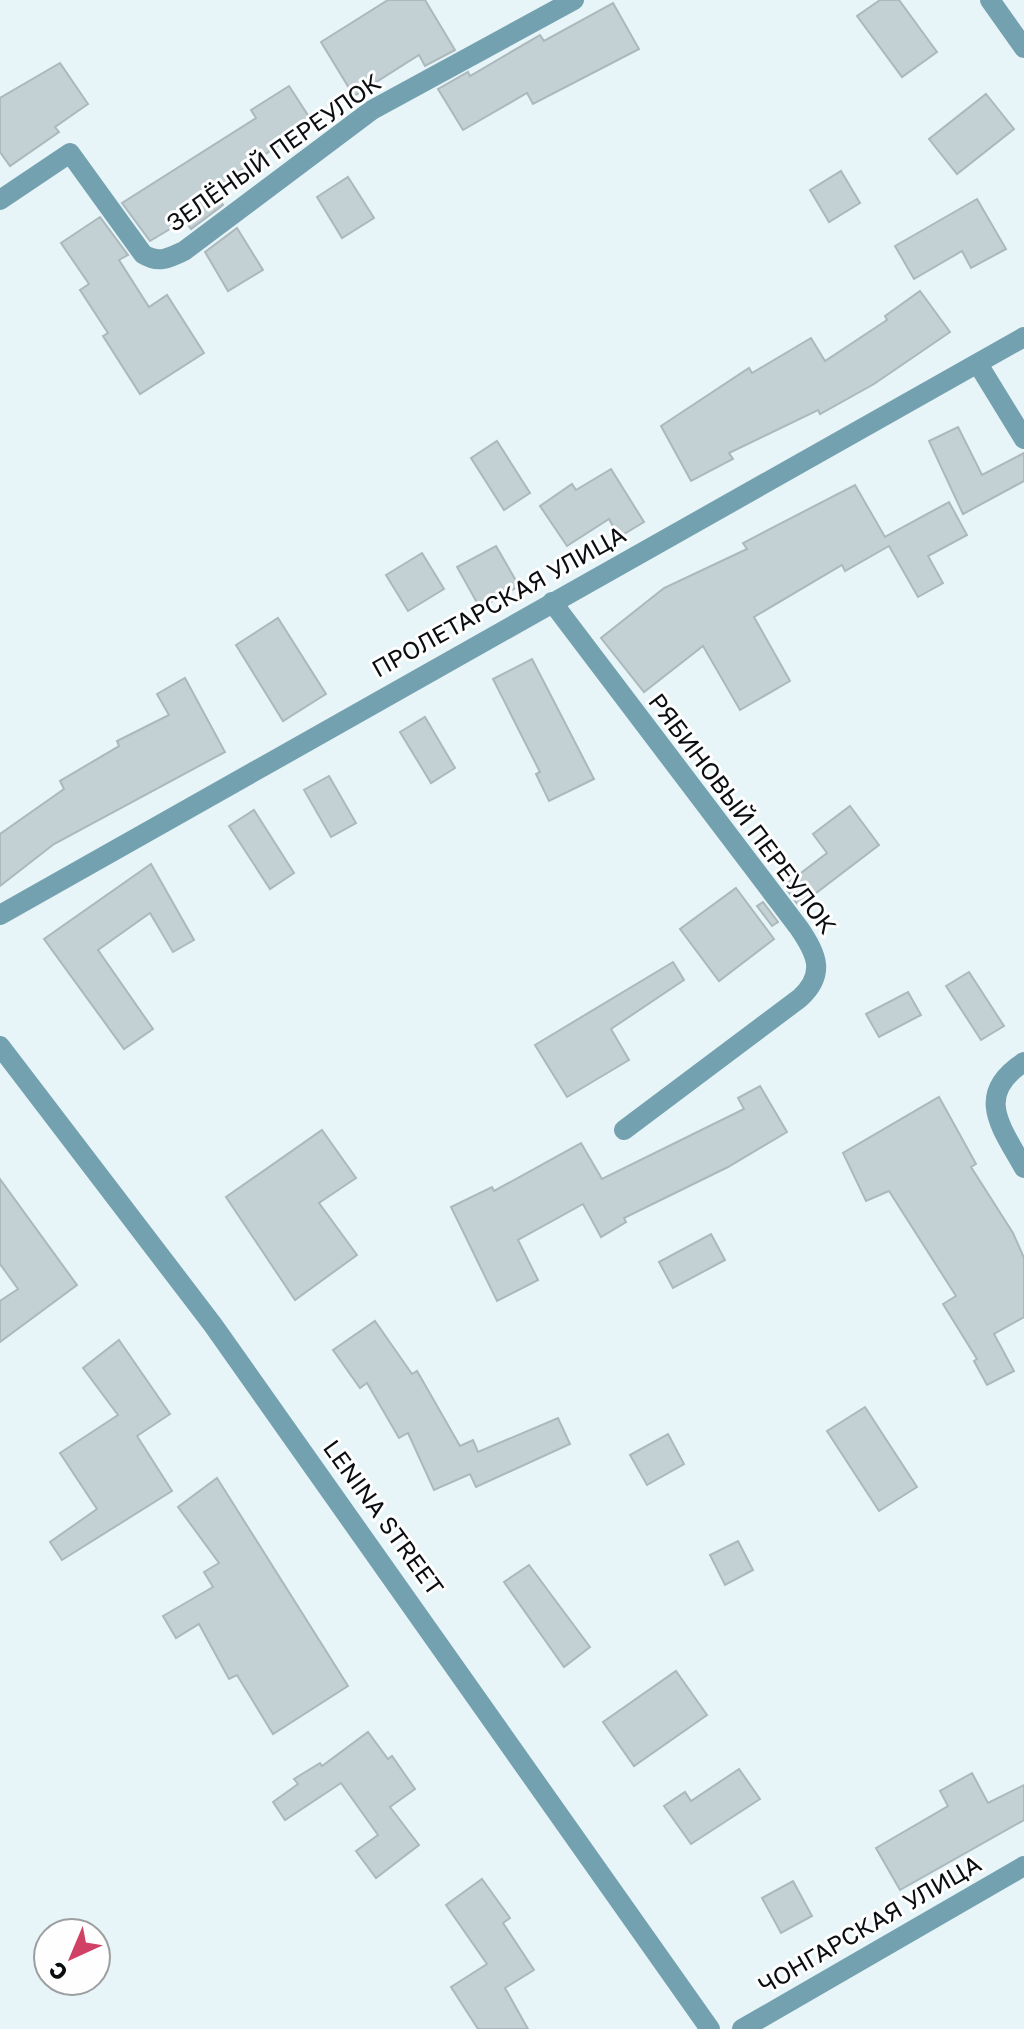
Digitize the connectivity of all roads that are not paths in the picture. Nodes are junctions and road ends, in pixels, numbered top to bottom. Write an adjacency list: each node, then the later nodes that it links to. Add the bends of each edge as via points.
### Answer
1 (574, 0): 4 (street, ЗЕЛЁНЫЙ ПЕРЕУЛОК, via 372,110 168,259 143,254 70,153)
2 (990, 0): 3 (street)
3 (1024, 48)
4 (0, 200)
5 (1024, 337): 6 (street, ПРОЛЕТАРСКАЯ УЛИЦА)
6 (978, 364): 7 (street); 8 (street, ПРОЛЕТАРСКАЯ УЛИЦА)
7 (1024, 439)
8 (552, 602): 9 (street, ПРОЛЕТАРСКАЯ УЛИЦА); 12 (street, РЯБИНОВЫЙ ПЕРЕУЛОК, via 799,928 817,959 818,974 800,998)
9 (0, 915)
10 (0, 1046): 15 (street, LENINA STREET, via 222,1338)
11 (1024, 1062): 13 (street, via 1008,1073 994,1099 997,1119)
12 (624, 1130)
13 (1024, 1168)
14 (1024, 1866): 16 (street, ЧОНГАРСКАЯ УЛИЦА)
15 (710, 2029)
16 (742, 2029)

